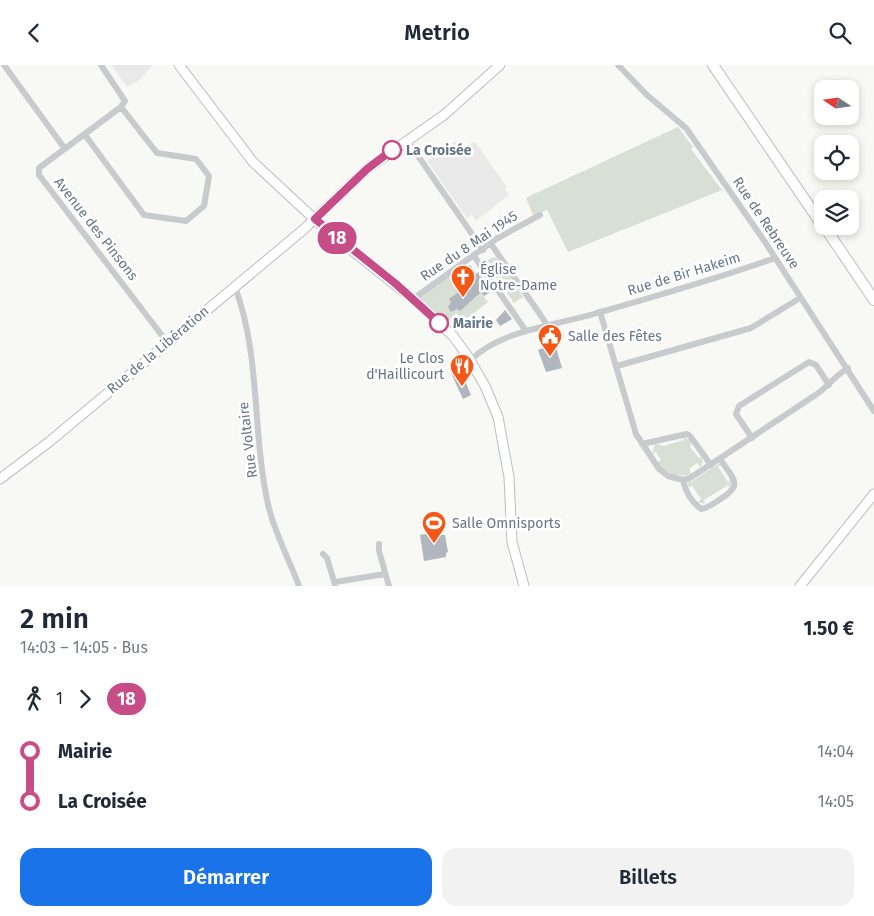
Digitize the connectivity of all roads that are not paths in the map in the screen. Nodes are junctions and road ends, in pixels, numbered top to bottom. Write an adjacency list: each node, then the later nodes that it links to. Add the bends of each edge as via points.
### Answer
1 (4, 65): 10 (street)
2 (101, 65): 7 (street)
3 (180, 65): 13 (street, via 247,156)
4 (500, 65): 9 (street, Rue de la Libération, via 459,102)
5 (618, 65): 18 (street, Rue de Rebreuve, via 686,128)
6 (713, 65): 11 (main road)
7 (123, 104): 8 (street, Avenue des Pinsons); 8 (street, via 157,153 196,159 209,176 204,206 186,221 144,215)
8 (84, 135): 10 (street, Avenue des Pinsons)
9 (407, 140): 13 (street, Rue de la Libération, via 367,169); 16 (street)
10 (65, 149): 26 (street, Avenue des Pinsons, via 40,168 39,175)
11 (814, 212)
12 (540, 215): 15 (street, Rue du 8 Mai 1945, via 511,229)
13 (315, 219): 19 (street, Rue de la Libération); 21 (street)
14 (830, 235): 22 (main road)
15 (491, 244): 16 (street, Rue du 8 Mai 1945); 24 (street)
16 (483, 250): 17 (street, Rue du 8 Mai 1945)
17 (474, 256): 21 (street, Rue du 8 Mai 1945); 25 (street)
18 (775, 258): 20 (street, Rue de Rebreuve); 23 (street, Rue de Bir Hakeim)
19 (235, 287): 26 (street, Rue de la Libération); 43 (street, Rue Voltaire, via 250,348 268,505)
20 (800, 298): 28 (street, via 751,328); 29 (street, Rue de Rebreuve)
21 (413, 299): 27 (street, via 453,335)
22 (874, 300)
23 (600, 313): 24 (street, Rue de Bir Hakeim); 28 (street)
24 (547, 327): 25 (street, Rue de Bir Hakeim)
25 (526, 331): 27 (street, Rue de Bir Hakeim, via 484,350)
26 (167, 341): 36 (street, Rue de la Libération, via 49,442)
27 (470, 361): 45 (street, via 491,398 500,424 509,477 512,542)
28 (617, 366): 33 (street, via 636,434)
29 (848, 368): 30 (street); 31 (street, Rue de Rebreuve)
30 (829, 385): 32 (street); 32 (street, via 816,365 809,362 739,406 736,414)
31 (874, 411)
32 (752, 438): 34 (street)
33 (642, 444): 35 (street, via 687,434); 37 (street, via 660,469 668,476)
34 (720, 459): 35 (street); 37 (street, via 735,487 706,509 696,506)
35 (711, 465): 37 (street)
36 (0, 479)
37 (683, 480)
38 (874, 494): 46 (street)
39 (380, 544): 41 (street, via 378,551)
40 (323, 555): 42 (street, via 327,558)
41 (385, 574): 42 (street); 44 (street)
42 (335, 584)
43 (298, 586)
44 (389, 586)
45 (524, 586)
46 (800, 586)

